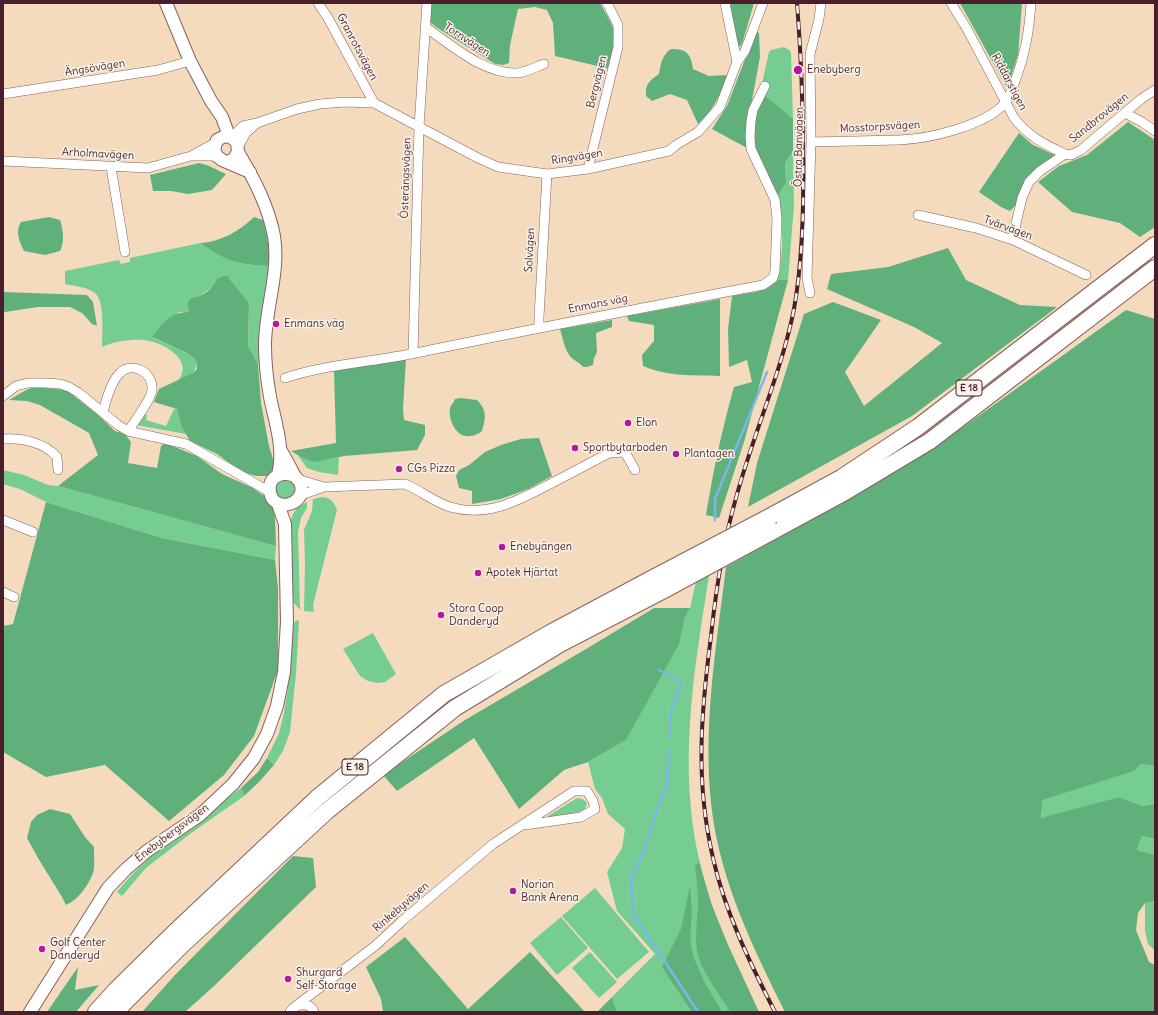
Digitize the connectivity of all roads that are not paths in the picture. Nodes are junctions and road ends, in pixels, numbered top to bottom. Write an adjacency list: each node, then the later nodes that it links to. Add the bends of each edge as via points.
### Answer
1 (166, 3): 11 (main road)
2 (318, 3): 19 (street, Granrotsvägen)
3 (427, 3): 10 (street, Österängsvägen)
4 (608, 3): 31 (street, Bergvägen, via 618,25 618,47)
5 (725, 3): 12 (street)
6 (763, 3): 12 (street, Ringvägen, via 745,51)
7 (821, 3): 24 (street, Östra Banvägen, via 810,54)
8 (951, 3): 18 (street, Riddarstigen)
9 (1032, 3): 18 (street, Mosstorpsvägen, via 1026,50)
10 (425, 27): 13 (street, Tornvägen, via 480,64 499,72 519,73); 21 (street, Österängsvägen)
11 (190, 61): 16 (street, Ängsövägen, via 158,70); 17 (main road)
12 (737, 62): 31 (street, Ringvägen, via 720,107 698,132 668,151)
13 (544, 64)
14 (765, 86): 41 (street, Enmans väg, via 753,110 750,137 751,149 775,200 777,219 775,271 772,278 763,285)
15 (1155, 90): 20 (street, Sandbrovägen)
16 (3, 94)
17 (211, 101): 23 (main road, via 216,120); 25 (main road)
18 (1006, 102): 24 (street, Mosstorpsvägen, via 995,112 975,122 956,130 928,136 902,140); 26 (street, Riddarstigen, via 1023,130)
19 (374, 103): 21 (street, Ringvägen); 25 (street, Ringvägen, via 344,102 297,109 257,123)
20 (1125, 113): 22 (street); 26 (street, Sandbrovägen, via 1081,150 1071,155)
21 (420, 127): 33 (street, Ringvägen, via 498,167); 42 (street, Österängsvägen)
22 (1155, 131)
23 (216, 142): 25 (main road, via 223,137); 27 (street, Arholmavägen); 28 (main road, via 214,150)
24 (811, 142): 40 (street, Östra Banvägen, via 807,278)
25 (234, 143): 28 (main road, via 233,160); 32 (main road)
26 (1065, 154): 35 (street, Sandbrovägen, via 1029,182 1022,198)
27 (191, 156): 28 (street, Arholmavägen); 30 (street, Arholmavägen, via 148,168)
28 (222, 159): 32 (main road)
29 (3, 161): 30 (street, Arholmavägen)
30 (111, 167): 37 (street)
31 (588, 169): 33 (street, Ringvägen)
32 (250, 172): 48 (main road, via 269,215 274,238 274,278 265,345 270,394)
33 (547, 174): 41 (street, Solvägen)
34 (918, 215): 35 (street, Tvärvägen, via 976,228)
35 (1013, 240): 39 (street, Tvärvägen)
36 (1155, 244): 60 (highway, E 18, bridge, via 918,427 842,478 773,515)
37 (125, 252)
38 (1155, 268): 60 (highway, E 18, bridge, via 930,440 846,492 773,531)
39 (1086, 275)
40 (810, 293)
41 (539, 328): 42 (street, Enmans väg)
42 (413, 354): 43 (street, Enmans väg, via 309,370)
43 (285, 378)
44 (3, 396): 45 (street, via 16,386 28,383 60,384 79,393)
45 (103, 412): 46 (street); 46 (street, via 113,384 120,373 130,368 140,368 149,375 152,388 147,403)
46 (128, 431): 52 (street, via 186,444 250,480)
47 (3, 439): 49 (street, via 13,438 45,446 57,457)
48 (281, 451): 51 (main road); 52 (main road, via 280,466)
49 (58, 470)
50 (635, 470): 53 (street, via 625,452 609,453 515,502 473,512 443,504 405,484)
51 (296, 477): 52 (main road, via 289,474); 53 (street); 54 (main road, via 301,485)
52 (273, 483): 55 (main road, Enebybergsvägen, via 272,498)
53 (324, 487): 54 (street)
54 (301, 495): 56 (main road, Enebybergsvägen)
55 (278, 504): 56 (main road); 58 (main road, Enebybergsvägen)
56 (291, 505): 58 (main road, Enebybergsvägen)
57 (3, 520): 59 (street)
58 (285, 524): 65 (main road, Enebybergsvägen, via 287,622 284,672 277,706 267,734 254,758 233,784 200,814 147,850 108,888)
59 (33, 532)
60 (659, 583): 66 (highway, E 18, via 552,632 444,694 317,798 170,936); 67 (highway, E 18, via 455,708 327,811 182,945)
61 (3, 592): 62 (street)
62 (14, 597)
63 (525, 825): 63 (street, Rinkebyvägen, via 590,815 595,809 593,801 587,791 574,791); 64 (street, Rinkebyvägen, via 493,844 375,946)
64 (291, 1010): 68 (street, Rinkebyvägen, via 304,1004)
65 (30, 1012)
66 (96, 1012)
67 (115, 1012)
68 (314, 1012)

